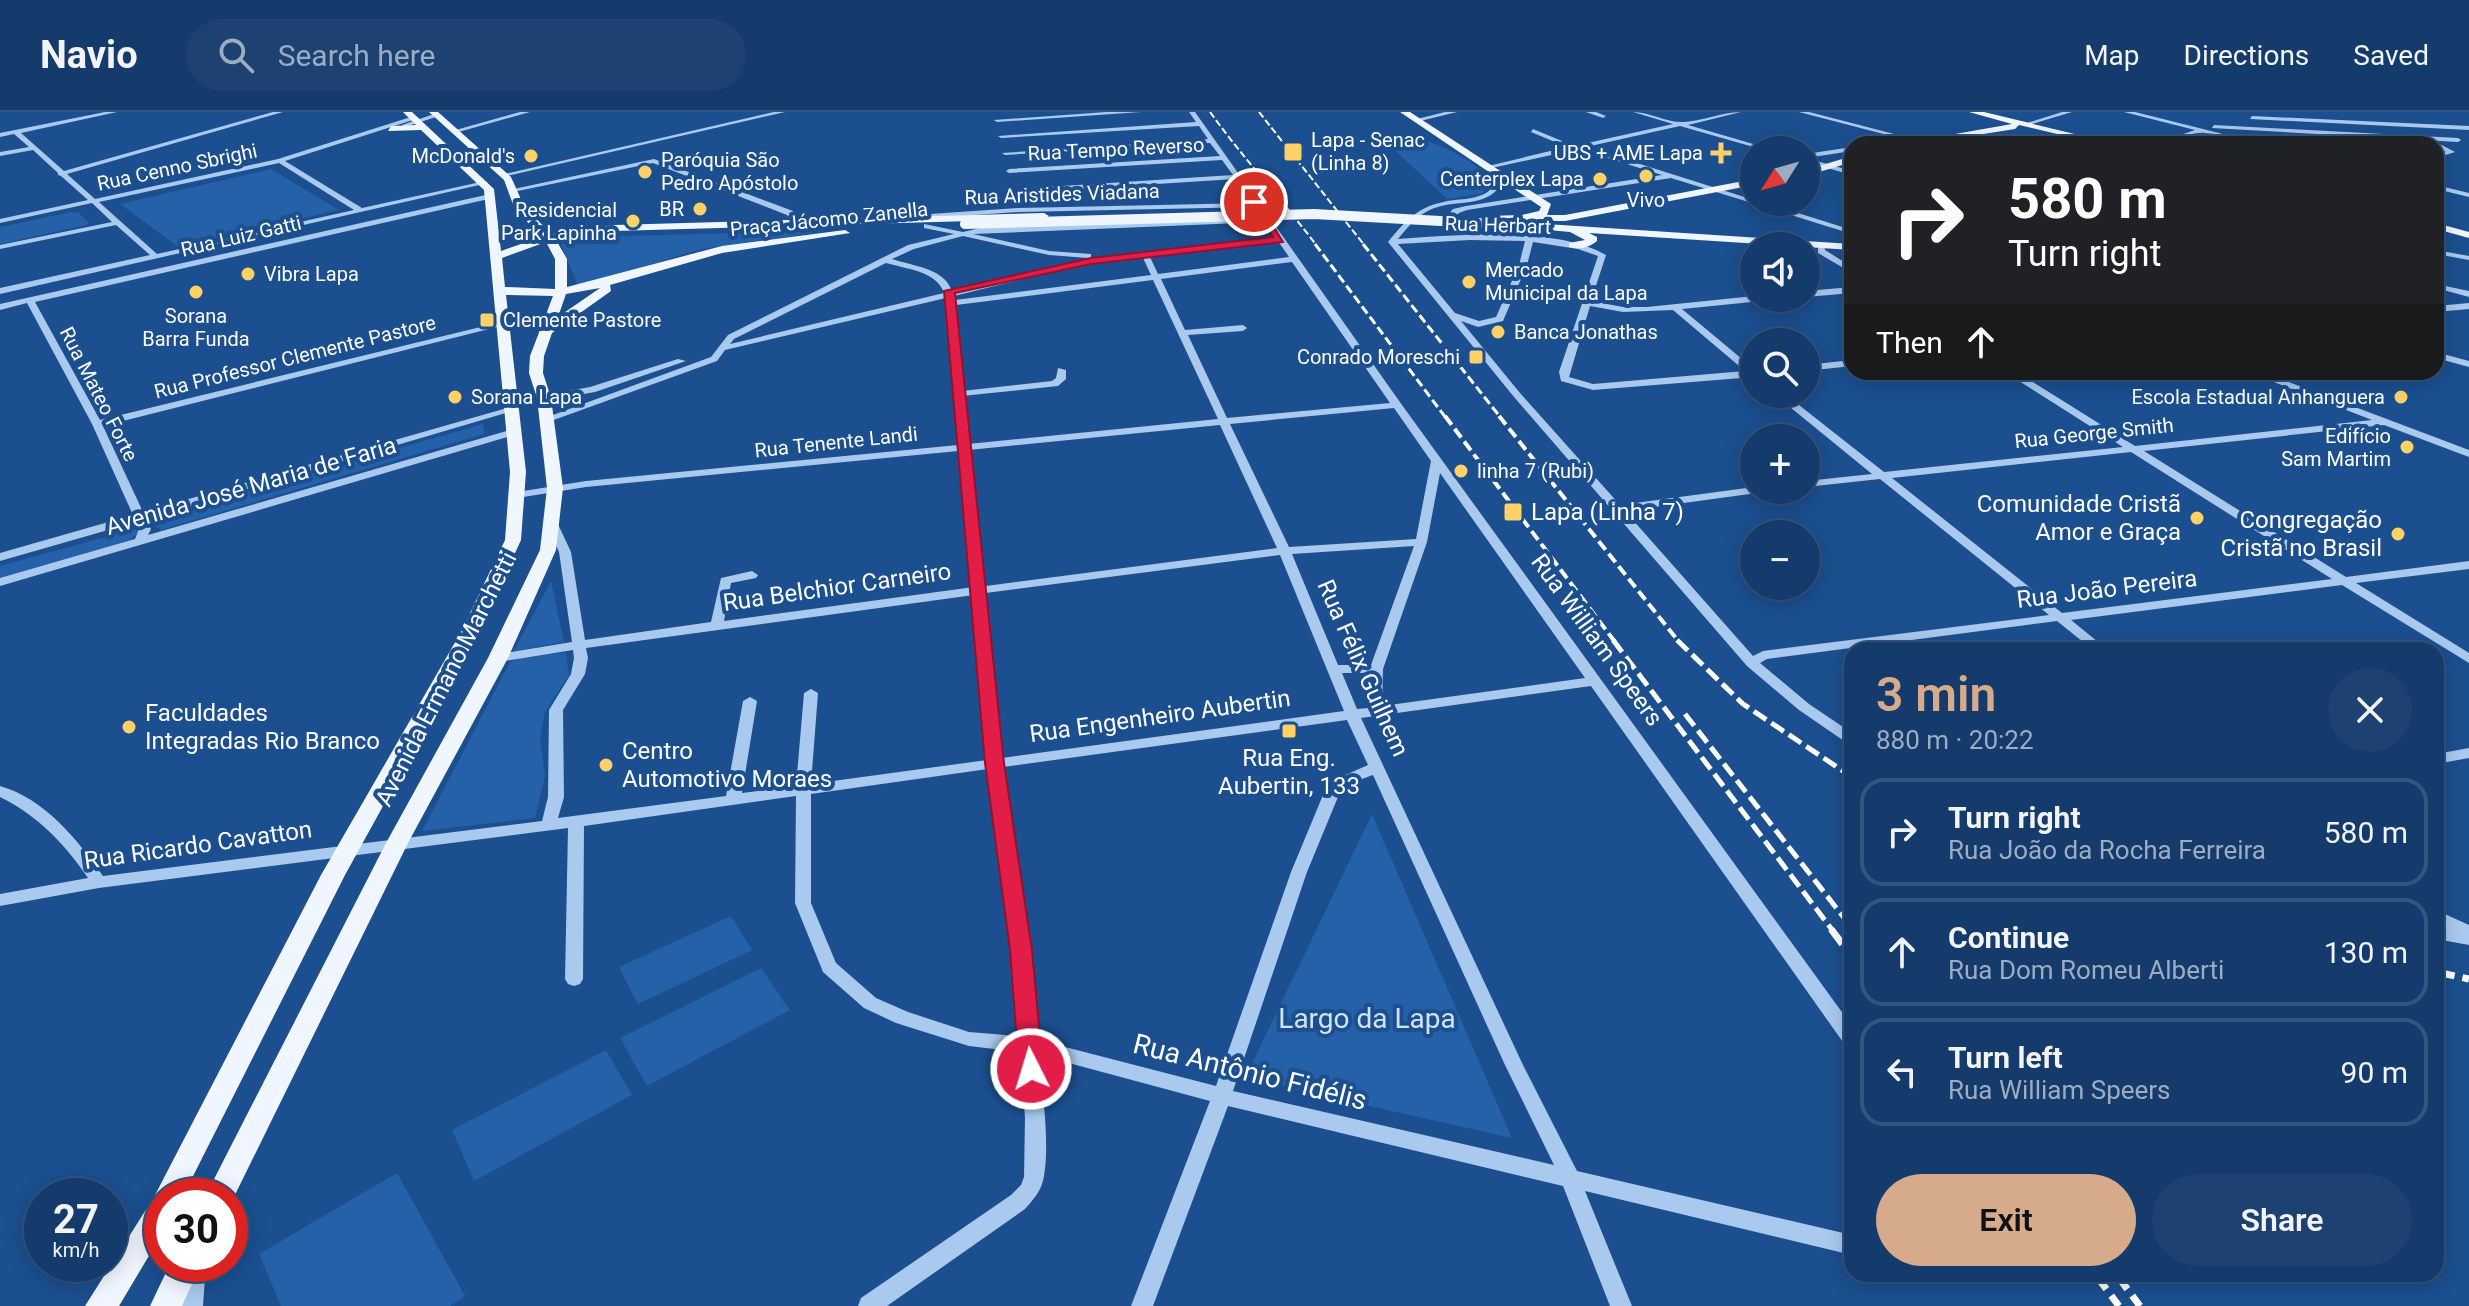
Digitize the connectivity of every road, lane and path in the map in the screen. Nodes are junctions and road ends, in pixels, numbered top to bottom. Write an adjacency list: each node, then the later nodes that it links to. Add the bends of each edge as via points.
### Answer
1 (114, 112): 34 (street)
2 (280, 112): 65 (street)
3 (527, 112): 32 (street)
4 (782, 112): 66 (street)
5 (1138, 112): 21 (street)
6 (1192, 112): 25 (street, Rua William Speers)
7 (1404, 112): 24 (main road)
8 (1454, 112): 24 (street)
9 (1589, 112): 10 (street)
10 (1611, 112)
11 (1636, 112): 27 (street)
12 (1738, 112): 27 (street)
13 (1802, 112): 38 (street)
14 (1973, 112): 26 (main road)
15 (2069, 112): 26 (street)
16 (2127, 112): 20 (street)
17 (2146, 112): 20 (street)
18 (2290, 112): 22 (street)
19 (435, 114): 23 (street, Rua Cenno Sbrighi); 32 (main road, Avenida Ermano Marchetti)
20 (2136, 114): 31 (street)
21 (996, 116): 37 (street)
22 (2252, 118): 28 (street); 29 (street)
23 (415, 120): 30 (main road); 45 (street, Rua Cenno Sbrighi); 70 (main road, Avenida Ermano Marchetti)
24 (1416, 120): 60 (main road)
25 (1200, 124): 37 (street); 48 (street, Rua William Speers)
26 (2027, 124): 39 (main road); 40 (main road)
27 (1681, 125): 49 (street); 51 (street)
28 (2214, 127): 31 (street); 35 (street)
29 (2469, 128)
30 (391, 129): 45 (street, Rua Cenno Sbrighi)
31 (2202, 130): 41 (street); 42 (street)
32 (455, 131): 66 (main road, Avenida Ermano Marchetti)
33 (1533, 131): 51 (street)
34 (16, 132): 36 (street); 50 (street)
35 (2308, 133): 43 (street); 44 (street)
36 (0, 135)
37 (1001, 136): 53 (street)
38 (1884, 136)
39 (1952, 136)
40 (2077, 136)
41 (2183, 136)
42 (2227, 136)
43 (2320, 136)
44 (2358, 136)
45 (358, 137): 57 (street, Rua Cenno Sbrighi)
46 (2444, 140): 47 (street)
47 (2458, 140)
48 (1212, 141): 53 (street); 56 (street, Rua William Speers)
49 (1740, 141)
50 (34, 148): 54 (street); 65 (street)
51 (1577, 148): 60 (street); 67 (street)
52 (1844, 151): 55 (street)
53 (1005, 153): 63 (street)
54 (0, 154)
55 (1820, 155)
56 (1225, 158): 63 (street, Rua Tempo Reverso); 68 (street, Rua William Speers)
57 (280, 161): 82 (street, Rua Cenno Sbrighi); 85 (street)
58 (1844, 162): 61 (main road)
59 (1820, 163): 61 (street)
60 (1487, 167): 69 (main road)
61 (1831, 167): 62 (main road); 64 (street)
62 (1820, 170)
63 (1009, 171): 76 (street)
64 (1844, 171)
65 (60, 174): 82 (street)
66 (503, 175): 74 (main road, Avenida Ermano Marchetti)
67 (1671, 176): 75 (street); 80 (street)
68 (1238, 177): 76 (street); 83 (street, Rua William Speers)
69 (1503, 177): 80 (main road); 104 (street, via 1500,187 1486,196 1426,209)
70 (485, 183): 79 (main road, Avenida Ermano Marchetti); 85 (street)
71 (1740, 185): 75 (main road)
72 (2444, 189): 77 (street)
73 (2469, 189): 77 (street)
74 (513, 190): 87 (main road, Avenida Ermano Marchetti); 92 (street, via 650,161 790,213 795,218)
75 (1715, 190): 81 (street); 90 (main road)
76 (1015, 191): 84 (street)
77 (2457, 192): 78 (street)
78 (2469, 195)
79 (490, 196): 113 (main road, Avenida Ermano Marchetti); 129 (street, Rua Luiz Gatti)
80 (1534, 197): 90 (main road, via 1547,206); 102 (street, via 1456,211 1444,224)
81 (1740, 198)
82 (92, 202): 89 (street, Rua Cenno Sbrighi); 91 (street)
83 (1256, 205): 84 (street, Rua Aristides Viadana); 93 (street, Rua William Speers)
84 (1019, 210): 88 (street, Rua Aristides Viadana)
85 (361, 211): 112 (street)
86 (1800, 216): 96 (street)
87 (529, 218): 94 (main road); 99 (main road, Avenida Ermano Marchetti)
88 (868, 220): 90 (main road, Praça Jácomo Zanella, bridge, via 1270,209); 92 (main road, Praça Jácomo Zanella)
89 (0, 221)
90 (1541, 222): 95 (main road, Praça Jácomo Zanella, bridge, via 1314,214); 106 (main road, via 1593,239); 107 (main road)
91 (116, 223): 108 (street); 112 (street)
92 (790, 223): 94 (main road, Praça Jácomo Zanella)
93 (1270, 224): 95 (street); 98 (street); 101 (street, Rua William Speers)
94 (614, 228): 99 (main road, Praça Jácomo Zanella)
95 (966, 228): 111 (street, via 1060,255); 116 (street); 119 (main road, Praça Jácomo Zanella, via 927,226 746,244)
96 (1844, 230)
97 (2444, 230): 100 (main road)
98 (1087, 231)
99 (548, 238): 113 (main road, Praça Jácomo Zanella); 126 (main road, Avenida Ermano Marchetti, via 563,266)
100 (2469, 238): 105 (main road)
101 (1280, 239): 111 (street); 115 (street, Rua William Speers)
102 (1516, 239): 103 (street, Rua Herbart); 104 (street, Rua Herbart)
103 (1529, 241): 106 (street, Rua Herbart); 136 (street, via 1500,319 1478,324)
104 (1392, 242): 136 (street)
105 (2444, 243)
106 (1573, 245): 130 (street, Rua Herbart, via 1602,255)
107 (1821, 245): 109 (main road); 117 (street, via 1821,251)
108 (0, 247)
109 (1844, 247)
110 (2444, 248): 114 (street)
111 (1145, 254): 118 (street, Rua Félix Guilhem); 123 (street)
112 (155, 256): 122 (street)
113 (495, 257): 121 (main road, Avenida Ermano Marchetti)
114 (2469, 258)
115 (1294, 259): 118 (street); 153 (street, Rua William Speers)
116 (886, 260): 123 (street, via 937,276); 141 (street, via 731,337)
117 (1844, 266)
118 (1153, 277): 131 (street); 139 (street, Rua Félix Guilhem)
119 (620, 279): 126 (main road, Praça Jácomo Zanella); 140 (main road)
120 (2444, 288): 127 (street)
121 (497, 290): 126 (main road, Praça Jácomo Zanella); 137 (main road, Avenida Ermano Marchetti)
122 (0, 291)
123 (950, 291): 131 (street); 141 (street)
124 (1844, 291): 125 (street)
125 (1820, 293)
126 (560, 294): 140 (main road, Avenida Ermano Marchetti)
127 (2469, 294)
128 (1740, 300): 132 (street)
129 (30, 301): 134 (street, Rua Luiz Gatti); 159 (street, Rua Mateo Forte)
130 (1585, 302): 132 (street, via 1613,309); 148 (street, via 1564,379 1586,387)
131 (952, 303): 151 (street)
132 (1673, 306): 143 (street)
133 (2469, 306): 135 (street)
134 (0, 307)
135 (2444, 308)
136 (1450, 315): 171 (street)
137 (501, 325): 155 (main road, Avenida Ermano Marchetti); 159 (street, Rua Professor Clemente Pastore)
138 (1243, 328): 139 (street)
139 (1181, 333): 157 (street, Rua Félix Guilhem)
140 (542, 335): 152 (main road, Avenida Ermano Marchetti, via 536,373)
141 (723, 348): 152 (street, via 592,390); 156 (street, via 714,359)
142 (2444, 357): 145 (street)
143 (1740, 362)
144 (1844, 364): 146 (street)
145 (2469, 364)
146 (1820, 366)
147 (1061, 370): 151 (street, via 1055,384)
148 (1740, 374)
149 (2023, 380): 162 (street)
150 (2274, 380): 158 (street)
151 (957, 394): 161 (street)
152 (544, 398): 156 (main road, Avenida Ermano Marchetti)
153 (1397, 405): 157 (street, Rua Tenente Landi); 164 (street, Rua William Speers)
154 (1797, 408): 165 (street)
155 (511, 410): 160 (main road, Avenida Ermano Marchetti); 172 (street, Avenida José Maria de Faria)
156 (547, 419): 167 (main road, Avenida Ermano Marchetti)
157 (1222, 421): 161 (street, Rua Tenente Landi); 177 (street, Rua Félix Guilhem)
158 (2386, 422): 162 (street, Rua George Smith); 163 (street)
159 (97, 424): 170 (street, Rua Mateo Forte)
160 (514, 432): 169 (main road, Avenida Ermano Marchetti); 175 (street, Avenida José Maria de Faria)
161 (963, 447): 167 (street, Rua Tenente Landi); 183 (street)
162 (2129, 447): 165 (street, Rua George Smith); 182 (street)
163 (2469, 454)
164 (1437, 459): 176 (street); 197 (street, Rua William Speers)
165 (1882, 475): 166 (street, Rua George Smith); 184 (street)
166 (1820, 482)
167 (555, 488): 169 (street, Rua Tenente Landi); 173 (main road, Avenida Ermano Marchetti)
168 (1740, 492): 171 (street)
169 (517, 495): 213 (main road, Avenida Ermano Marchetti, via 513,540 470,632)
170 (133, 505): 172 (street, Rua Mateo Forte); 174 (street)
171 (1616, 509): 194 (street)
172 (139, 517): 174 (street, Avenida José Maria de Faria); 175 (street, Rua Mateo Forte, via 145,529)
173 (553, 524): 190 (street, via 565,552); 192 (main road, Avenida Ermano Marchetti, via 548,550)
174 (109, 526): 178 (street, Avenida José Maria de Faria)
175 (140, 541): 181 (street, Avenida José Maria de Faria)
176 (1421, 542): 177 (street, Rua Belchior Carneiro); 196 (street)
177 (1284, 550): 183 (street, Rua Belchior Carneiro); 195 (street, Rua Félix Guilhem)
178 (0, 557)
179 (2469, 565): 182 (street, Rua João Pereira)
180 (752, 575): 185 (street, via 725,581)
181 (0, 582)
182 (2347, 582): 184 (street, Rua João Pereira); 188 (street)
183 (980, 590): 185 (street, Rua Belchior Carneiro); 205 (street)
184 (2060, 617): 186 (street, Rua João Pereira); 187 (street)
185 (717, 626): 190 (street, Rua Belchior Carneiro)
186 (1865, 642)
187 (2091, 642)
188 (2442, 642)
189 (2444, 643): 193 (street)
190 (580, 644): 192 (street, Rua Belchior Carneiro); 211 (street, via 578,674 556,710 556,797)
191 (1844, 645): 194 (street, Rua João Pereira, via 1763,655)
192 (498, 658): 212 (main road, Avenida Ermano Marchetti)
193 (2469, 659)
194 (1752, 663): 202 (street)
195 (1333, 669): 196 (street); 201 (street, Rua Félix Guilhem)
196 (1376, 669): 200 (street)
197 (1596, 681): 200 (street, Rua Engenheiro Aubertin); 221 (street, Rua William Speers)
198 (811, 693): 207 (street, Rua Antônio Fidélis)
199 (750, 701): 209 (street)
200 (1375, 711): 201 (street, Rua Engenheiro Aubertin)
201 (1352, 714): 205 (street, Rua Engenheiro Aubertin); 206 (street, Rua Félix Guilhem)
202 (1844, 734)
203 (2469, 753): 204 (street)
204 (2444, 758)
205 (995, 763): 207 (street, Rua Engenheiro Aubertin); 222 (street)
206 (1378, 767): 223 (street, via 1346,780 1331,795); 226 (street, Rua Félix Guilhem)
207 (804, 788): 209 (street, Rua Engenheiro Aubertin); 222 (street, Rua Antônio Fidélis, via 803,903 829,967 870,1003 902,1018 969,1039)
208 (0, 791): 214 (street, via 52,822)
209 (733, 799): 210 (street, Rua Engenheiro Aubertin)
210 (576, 821): 211 (street, Rua Engenheiro Aubertin); 220 (street)
211 (549, 825): 212 (street, Rua Engenheiro Aubertin)
212 (397, 843): 213 (street, Rua Ricardo Cavatton); 225 (main road, Avenida Ermano Marchetti)
213 (348, 849): 214 (street, Rua Ricardo Cavatton); 224 (main road, Avenida Ermano Marchetti)
214 (99, 882): 215 (street, Rua Ricardo Cavatton)
215 (2, 900)
216 (2444, 920): 217 (street)
217 (2469, 932)
218 (2444, 934): 219 (street)
219 (2469, 939)
220 (574, 979)
221 (1844, 1029)
222 (1029, 1045): 223 (street, Rua Antônio Fidélis); 234 (street, via 1035,1118 1029,1191)
223 (1222, 1096): 226 (street, Rua Antônio Fidélis); 235 (street)
224 (177, 1178)
225 (229, 1178)
226 (1570, 1178): 228 (street, Rua Antônio Fidélis); 236 (street, Rua Félix Guilhem)
227 (144, 1236): 231 (main road)
228 (1844, 1243)
229 (177, 1282): 232 (main road)
230 (194, 1282): 233 (street)
231 (101, 1306)
232 (166, 1306)
233 (192, 1306)
234 (869, 1306)
235 (1142, 1306)
236 (1621, 1306)

